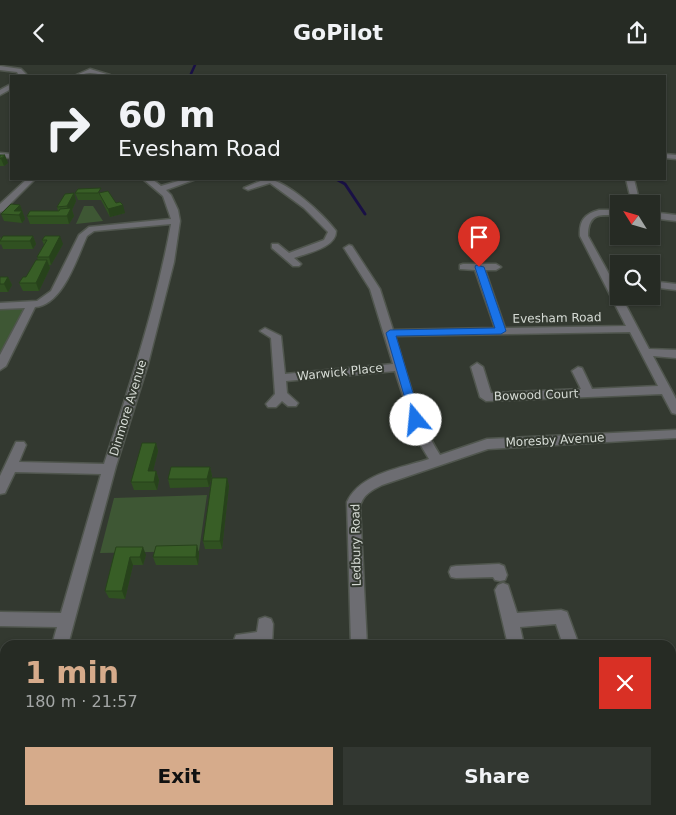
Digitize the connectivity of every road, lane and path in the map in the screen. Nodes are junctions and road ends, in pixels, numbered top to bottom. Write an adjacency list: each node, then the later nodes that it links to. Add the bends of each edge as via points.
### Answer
1 (28, 65): 3 (street)
2 (0, 68): 3 (street)
3 (20, 73)
4 (80, 75): 5 (street, via 90,71)
5 (104, 75)
6 (30, 180): 15 (street)
7 (148, 180): 13 (street, Dinmore Avenue)
8 (189, 180): 13 (street)
9 (268, 180): 12 (street)
10 (271, 180): 22 (street, via 311,209 332,231 327,242)
11 (630, 180): 14 (street)
12 (248, 188)
13 (161, 189): 19 (street, Dinmore Avenue, via 171,201)
14 (634, 195)
15 (0, 209)
16 (610, 212): 27 (street, via 592,214 583,227 584,236)
17 (660, 216): 18 (street)
18 (676, 218)
19 (176, 221): 31 (street, via 88,230 56,293); 54 (street, Dinmore Avenue, via 169,262 142,364)
20 (275, 246): 22 (street)
21 (348, 248): 36 (street, via 375,289)
22 (288, 257): 23 (street)
23 (296, 263)
24 (463, 267): 25 (street)
25 (479, 267): 26 (street); 34 (street)
26 (496, 267)
27 (606, 279): 28 (street); 33 (street)
28 (610, 280)
29 (660, 285): 30 (street)
30 (676, 287)
31 (32, 305): 32 (street); 39 (street)
32 (0, 306)
33 (633, 329): 34 (street, Evesham Road); 37 (street)
34 (501, 331): 36 (street, Evesham Road)
35 (275, 332): 43 (street, Warwick Place)
36 (390, 333): 40 (street)
37 (645, 352): 38 (street); 44 (street)
38 (676, 354)
39 (0, 366)
40 (400, 367): 43 (street, Warwick Place); 52 (street, via 423,439)
41 (477, 367): 45 (street, Bowood Court, via 486,397)
42 (578, 371): 45 (street, Bowood Court)
43 (281, 378): 46 (street, Warwick Place)
44 (666, 390): 45 (street, Bowood Court); 49 (street)
45 (588, 393)
46 (281, 395): 47 (street); 48 (street)
47 (292, 403)
48 (272, 404)
49 (676, 410)
50 (676, 434): 52 (street, Moresby Avenue, via 487,444)
51 (20, 445): 53 (street)
52 (436, 460): 63 (street, Ledbury Road, via 377,481 361,489 354,499)
53 (11, 467): 54 (street); 55 (street)
54 (109, 469): 59 (street, Dinmore Avenue)
55 (0, 489)
56 (456, 572): 58 (street, via 499,570)
57 (0, 619): 59 (street)
58 (511, 619): 64 (street); 65 (street, via 561,617)
59 (66, 620): 61 (street, Dinmore Avenue)
60 (265, 636): 62 (street)
61 (61, 640)
62 (242, 640)
63 (359, 640)
64 (515, 640)
65 (569, 640)

